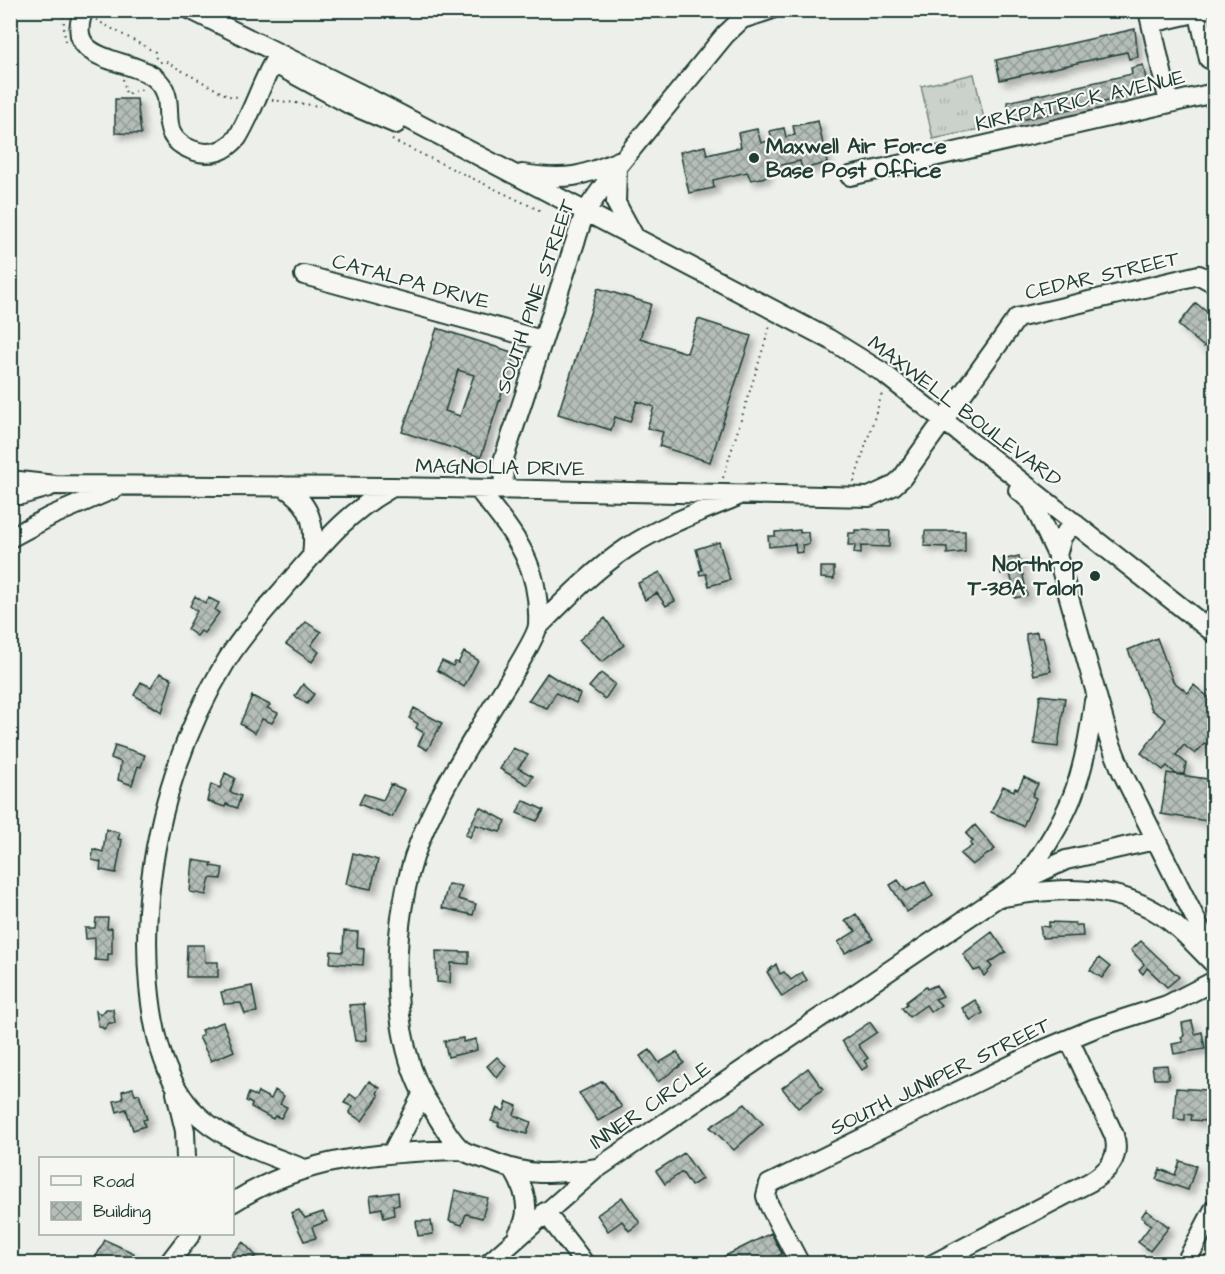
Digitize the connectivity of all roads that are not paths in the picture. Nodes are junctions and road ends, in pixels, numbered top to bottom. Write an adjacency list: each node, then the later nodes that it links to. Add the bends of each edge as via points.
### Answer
1 (178, 10): 9 (street, MAXWELL BOULEVARD, via 236,46)
2 (191, 10): 13 (street, MAXWELL BOULEVARD)
3 (770, 10): 5 (street, SOUTH PINE STREET)
4 (1198, 11): 7 (street); 8 (street)
5 (748, 13): 12 (street, SOUTH PINE STREET, via 725,35)
6 (76, 14): 9 (street, via 80,35 89,50 146,72 159,82 168,100 170,134 183,146 203,153 220,151 236,139)
7 (1149, 16): 11 (street)
8 (1209, 59)
9 (273, 63): 13 (street, MAXWELL BOULEVARD, via 351,105)
10 (1215, 93): 11 (street, KIRKPATRICK AVENUE)
11 (1169, 103): 14 (street, KIRKPATRICK AVENUE)
12 (621, 162): 13 (street, via 576,177 555,179); 15 (street, SOUTH PINE STREET); 16 (street, via 616,203)
13 (508, 172): 15 (street, MAXWELL BOULEVARD)
14 (850, 176)
15 (585, 212): 16 (street, MAXWELL BOULEVARD); 19 (street, SOUTH PINE STREET)
16 (635, 237): 20 (street, MAXWELL BOULEVARD, via 829,339 882,372)
17 (304, 275): 19 (street, CATALPA DRIVE)
18 (1215, 284): 20 (street, CEDAR STREET, via 1198,276 1017,318)
19 (542, 339): 29 (street, SOUTH PINE STREET, via 503,461)
20 (941, 419): 21 (street, CEDAR STREET); 22 (street, MAXWELL BOULEVARD)
21 (924, 448): 30 (street, MAGNOLIA DRIVE, via 902,478 869,497)
22 (1003, 466): 32 (street, MAXWELL BOULEVARD); 34 (street, via 1032,502)
23 (10, 480): 25 (street, MAGNOLIA DRIVE)
24 (125, 484): 25 (street, MAGNOLIA DRIVE); 26 (street, MAGNOLIA DRIVE); 33 (street)
25 (55, 485): 31 (street, MAGNOLIA DRIVE)
26 (282, 486): 27 (street, MAGNOLIA DRIVE); 35 (street, via 296,494 310,513 315,536)
27 (393, 487): 28 (street, MAGNOLIA DRIVE); 35 (street, via 362,504)
28 (478, 489): 29 (street, MAGNOLIA DRIVE); 36 (street, via 515,535 529,561)
29 (504, 489): 30 (street, MAGNOLIA DRIVE)
30 (743, 494): 36 (street, via 664,527 628,547 589,576)
31 (10, 495)
32 (1074, 522): 34 (street, via 1062,537); 37 (street, MAXWELL BOULEVARD)
33 (10, 538)
34 (1057, 555): 38 (street)
35 (312, 556): 46 (street, via 227,660 190,734 171,789 158,839 147,947 153,1020)
36 (538, 627): 47 (street, via 438,801 408,882 400,938 399,996 404,1040)
37 (1215, 633)
38 (1095, 693): 39 (street, via 1122,772); 40 (street, via 1088,747 1073,800)
39 (1155, 840): 40 (street, INNER CIRCLE, via 1066,860); 42 (street)
40 (1022, 881): 41 (street, INNER CIRCLE)
41 (996, 898): 43 (street, via 1050,889 1120,896 1159,913); 52 (street, INNER CIRCLE)
42 (1215, 956)
43 (1215, 964)
44 (1215, 981): 45 (street, SOUTH JUNIPER STREET, via 1167,1005)
45 (1069, 1039): 64 (street, SOUTH JUNIPER STREET, via 769,1184 769,1205); 65 (street, via 1114,1135 1113,1162 1090,1182)
46 (171, 1077): 50 (street, via 182,1109); 51 (street, via 192,1109 227,1135)
47 (422, 1095): 48 (street); 49 (street)
48 (462, 1150): 49 (street); 53 (street, INNER CIRCLE)
49 (393, 1151): 51 (street)
50 (186, 1157)
51 (302, 1168): 54 (street)
52 (598, 1168): 53 (street, INNER CIRCLE, via 548,1175); 56 (street)
53 (514, 1171): 60 (street, via 524,1186 526,1198 526,1215)
54 (234, 1202)
55 (1215, 1209): 59 (street)
56 (545, 1212): 60 (street); 63 (street)
57 (177, 1235): 61 (street)
58 (190, 1235): 61 (street)
59 (1208, 1236): 66 (street)
60 (515, 1238): 62 (street)
61 (170, 1261)
62 (488, 1263)
63 (585, 1263)
64 (800, 1263)
65 (933, 1263)
66 (1185, 1263)

